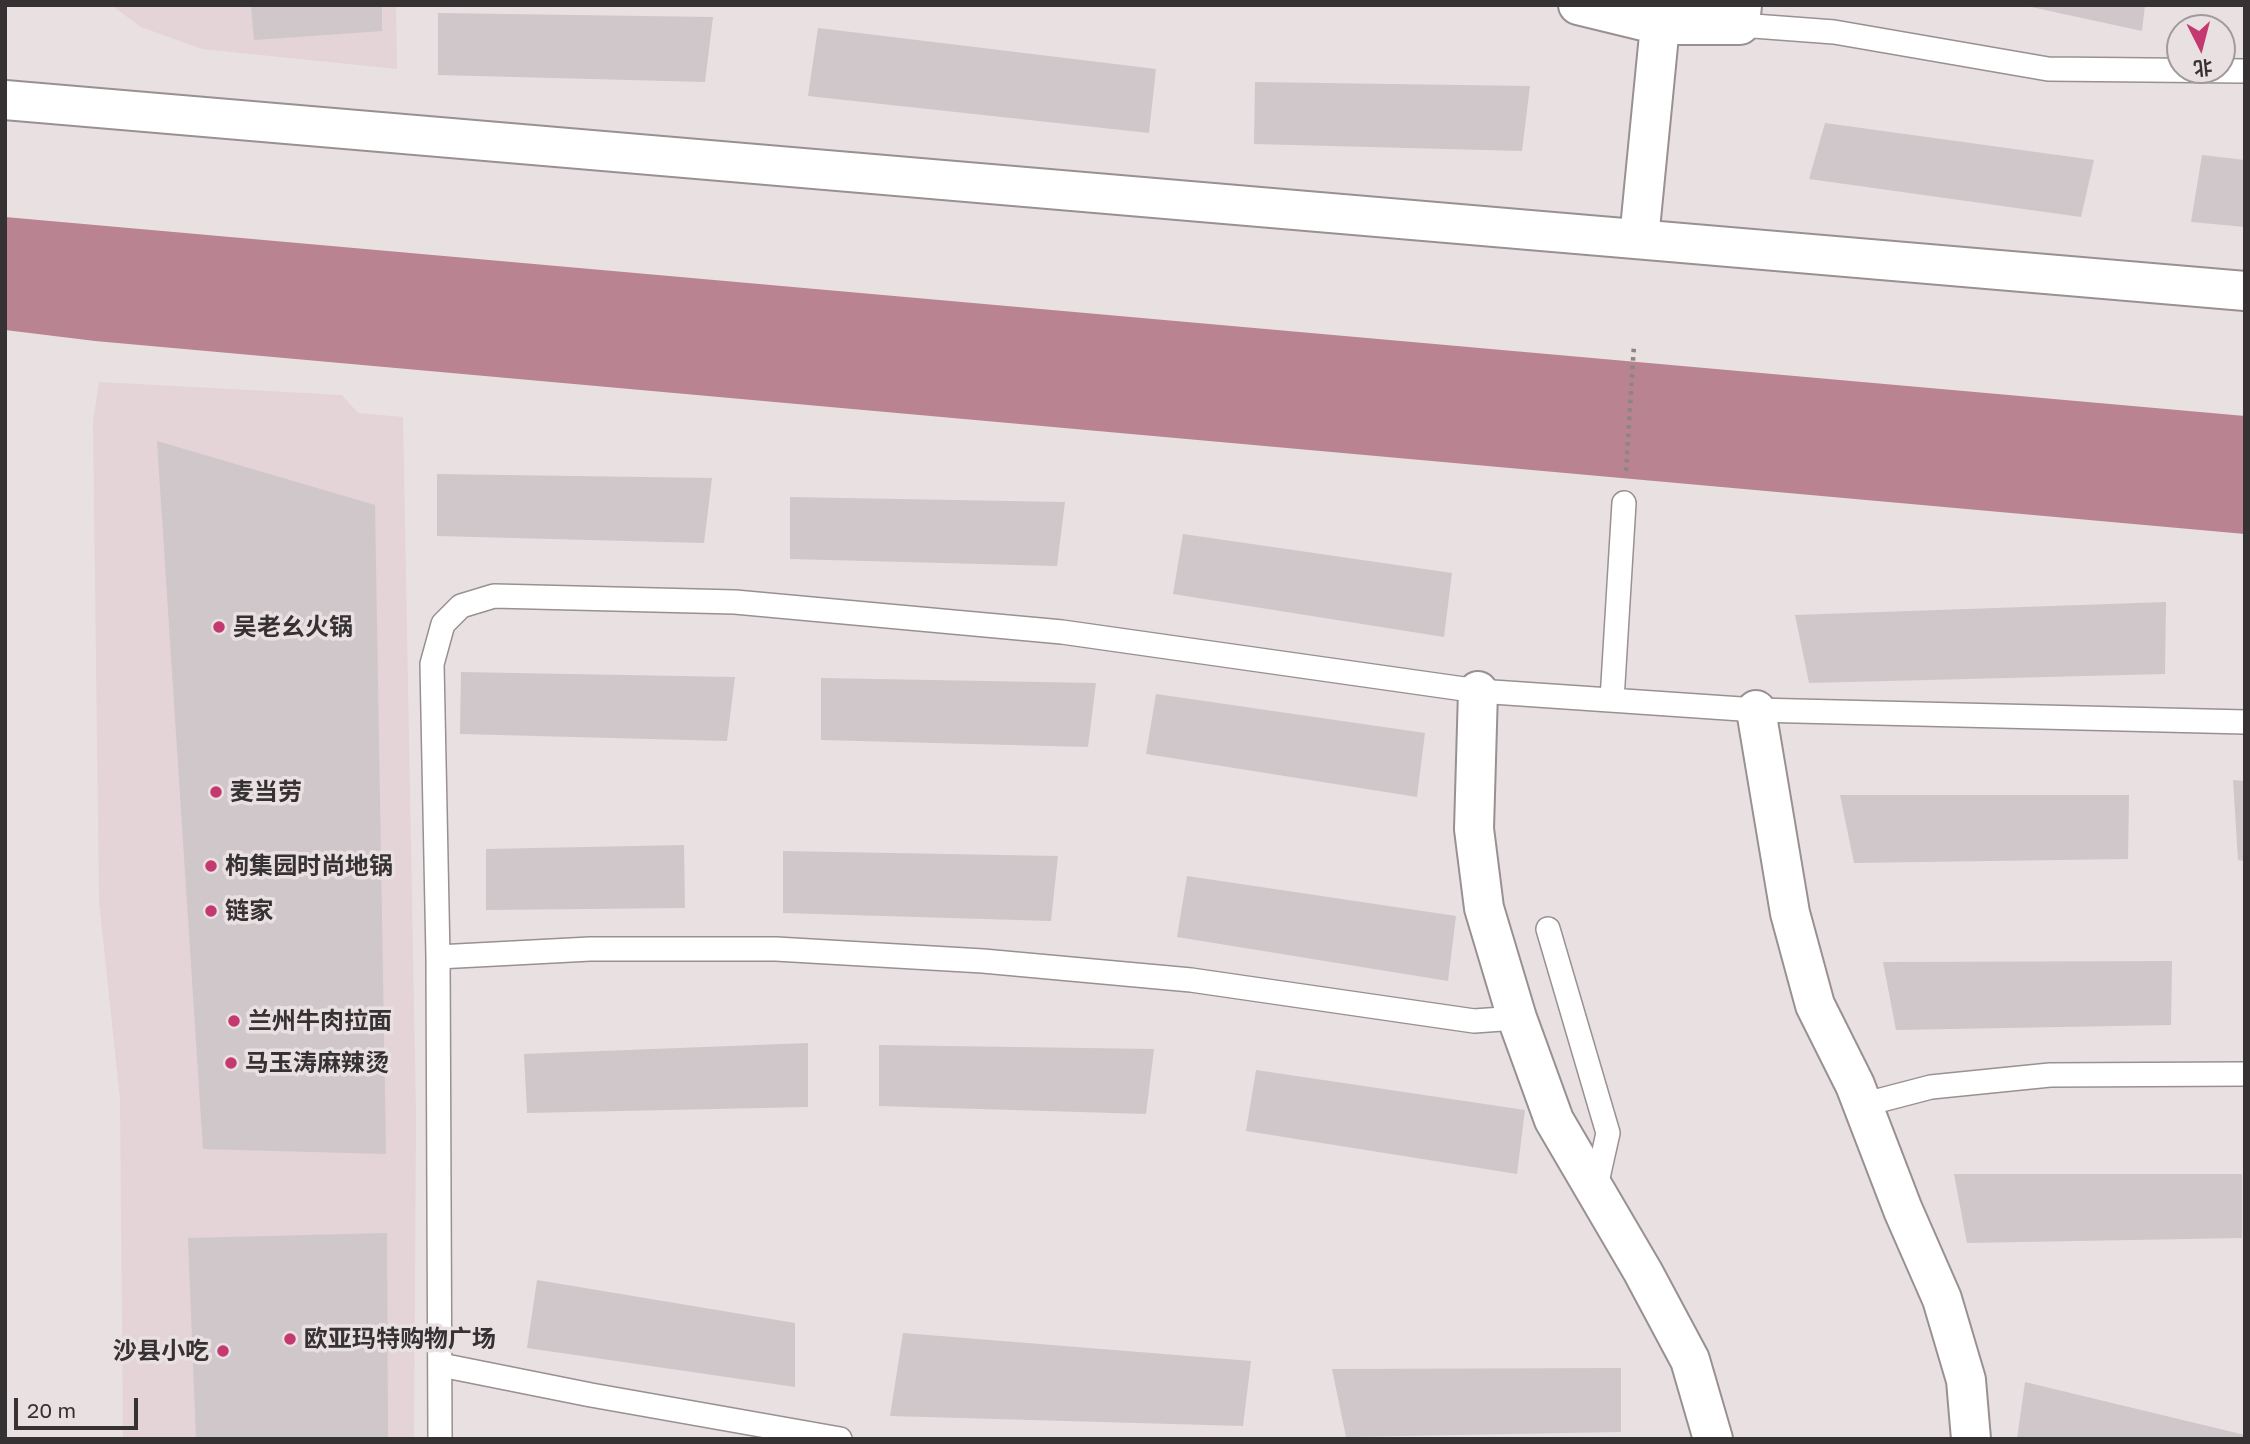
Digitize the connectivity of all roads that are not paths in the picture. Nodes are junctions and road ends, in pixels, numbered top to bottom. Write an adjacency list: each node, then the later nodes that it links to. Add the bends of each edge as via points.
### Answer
1 (1578, 5): 3 (street)
2 (1741, 15): 3 (street); 4 (lane, via 2048,69)
3 (1660, 25): 6 (street)
4 (2245, 71)
5 (5, 100): 6 (street)
6 (1639, 239): 7 (street)
7 (2245, 291)
8 (1624, 503): 10 (lane)
9 (1478, 691): 10 (lane); 14 (lane, via 1035,629 736,602 494,596 461,606 443,624 432,664); 15 (street, via 1474,829 1484,908)
10 (1612, 700): 11 (lane)
11 (1756, 710): 12 (lane); 17 (street, via 1790,913 1815,1005)
12 (2245, 722)
13 (1548, 929): 18 (lane, via 1608,1133)
14 (438, 957): 15 (lane, via 590,949 776,949 1191,980 1474,1020); 19 (lane)
15 (1517, 1018): 18 (street, via 1554,1120)
16 (2245, 1074): 17 (lane, via 2050,1074 1931,1087)
17 (1862, 1105): 23 (street, via 1942,1299 1966,1380)
18 (1595, 1191): 22 (street, via 1690,1360)
19 (441, 1365): 20 (lane); 21 (lane)
20 (440, 1439)
21 (840, 1439)
22 (1713, 1439)
23 (1970, 1439)

